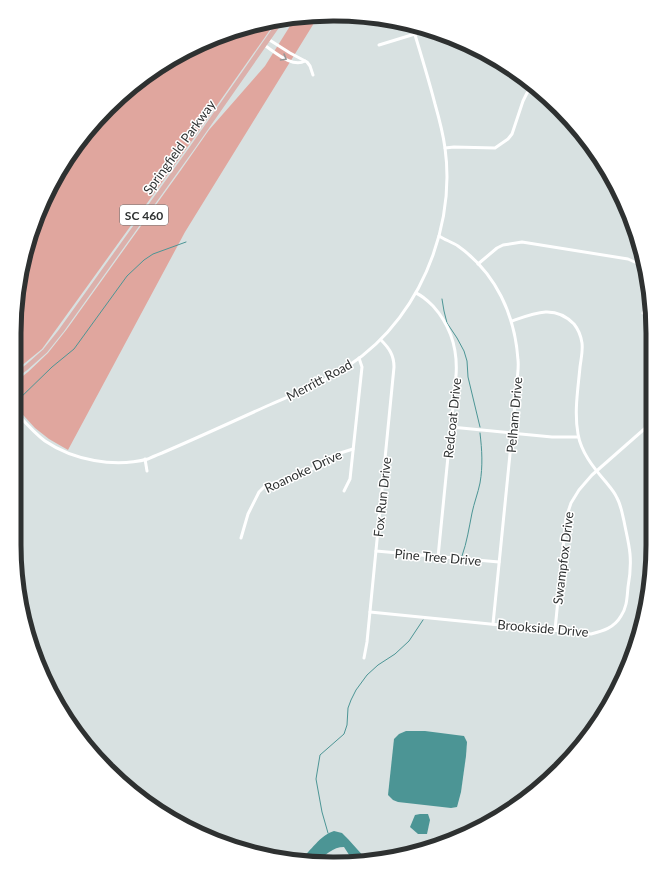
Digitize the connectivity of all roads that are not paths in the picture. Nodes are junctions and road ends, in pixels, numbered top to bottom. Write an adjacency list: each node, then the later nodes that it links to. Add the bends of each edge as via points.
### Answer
1 (277, 26): 3 (main road, Springfield Parkway / SC 460)
2 (415, 33): 4 (street); 9 (street, Merritt Road)
3 (268, 39): 5 (main road, Springfield Parkway / SC 460); 6 (street)
4 (379, 44)
5 (264, 45): 6 (street, one-way to 6, via 292,62); 19 (main road, Springfield Parkway / SC 460, via 61,331)
6 (305, 61): 7 (street)
7 (313, 75)
8 (529, 90): 9 (street, via 512,134 495,148)
9 (445, 148): 10 (street, Merritt Road, via 445,207)
10 (439, 236): 12 (street, Pelham Drive, via 457,246); 13 (street, Merritt Road, via 430,264)
11 (638, 263): 12 (street, via 628,259 522,242 503,245)
12 (478, 264): 16 (street, Pelham Drive, via 499,291)
13 (416, 293): 17 (street, Merritt Road); 21 (street, Redcoat Drive, via 437,310 453,342 457,366)
14 (645, 310): 15 (street)
15 (643, 313)
16 (512, 321): 23 (street, Pelham Drive, via 518,361); 24 (street, Brookside Drive, via 542,312 557,313 569,320 578,331 582,344 576,413)
17 (381, 340): 18 (street, Merritt Road); 31 (street, Fox Run Drive, via 393,356 394,367)
18 (359, 358): 25 (street, Roanoke Drive, via 362,367); 26 (street, Merritt Road, via 314,385)
19 (21, 372)
20 (21, 418): 26 (street, Merritt Road, via 45,441 79,457 110,462)
21 (451, 427): 23 (street); 32 (street, Redcoat Drive)
22 (646, 428): 28 (street, Swampfox Drive)
23 (512, 433): 24 (street); 33 (street, Pelham Drive)
24 (578, 437): 28 (street, Brookside Drive, via 586,456)
25 (353, 449): 29 (street, via 350,479); 30 (street, Roanoke Drive, via 334,455 296,476 264,487 248,514)
26 (145, 459): 27 (street)
27 (147, 471)
28 (597, 471): 36 (street, Swampfox Drive, via 579,490 566,518); 36 (street, Brookside Drive, via 620,503 630,556 626,607 615,624 602,631 591,634)
29 (344, 491)
30 (242, 538)
31 (376, 551): 32 (street, Pine Tree Drive); 34 (street, Fox Run Drive)
32 (438, 557): 33 (street, Pine Tree Drive)
33 (499, 562): 35 (street, Pelham Drive)
34 (370, 612): 35 (street, Brookside Drive); 37 (street, Fox Run Drive)
35 (493, 624): 36 (street, Brookside Drive)
36 (555, 630)
37 (364, 658)

